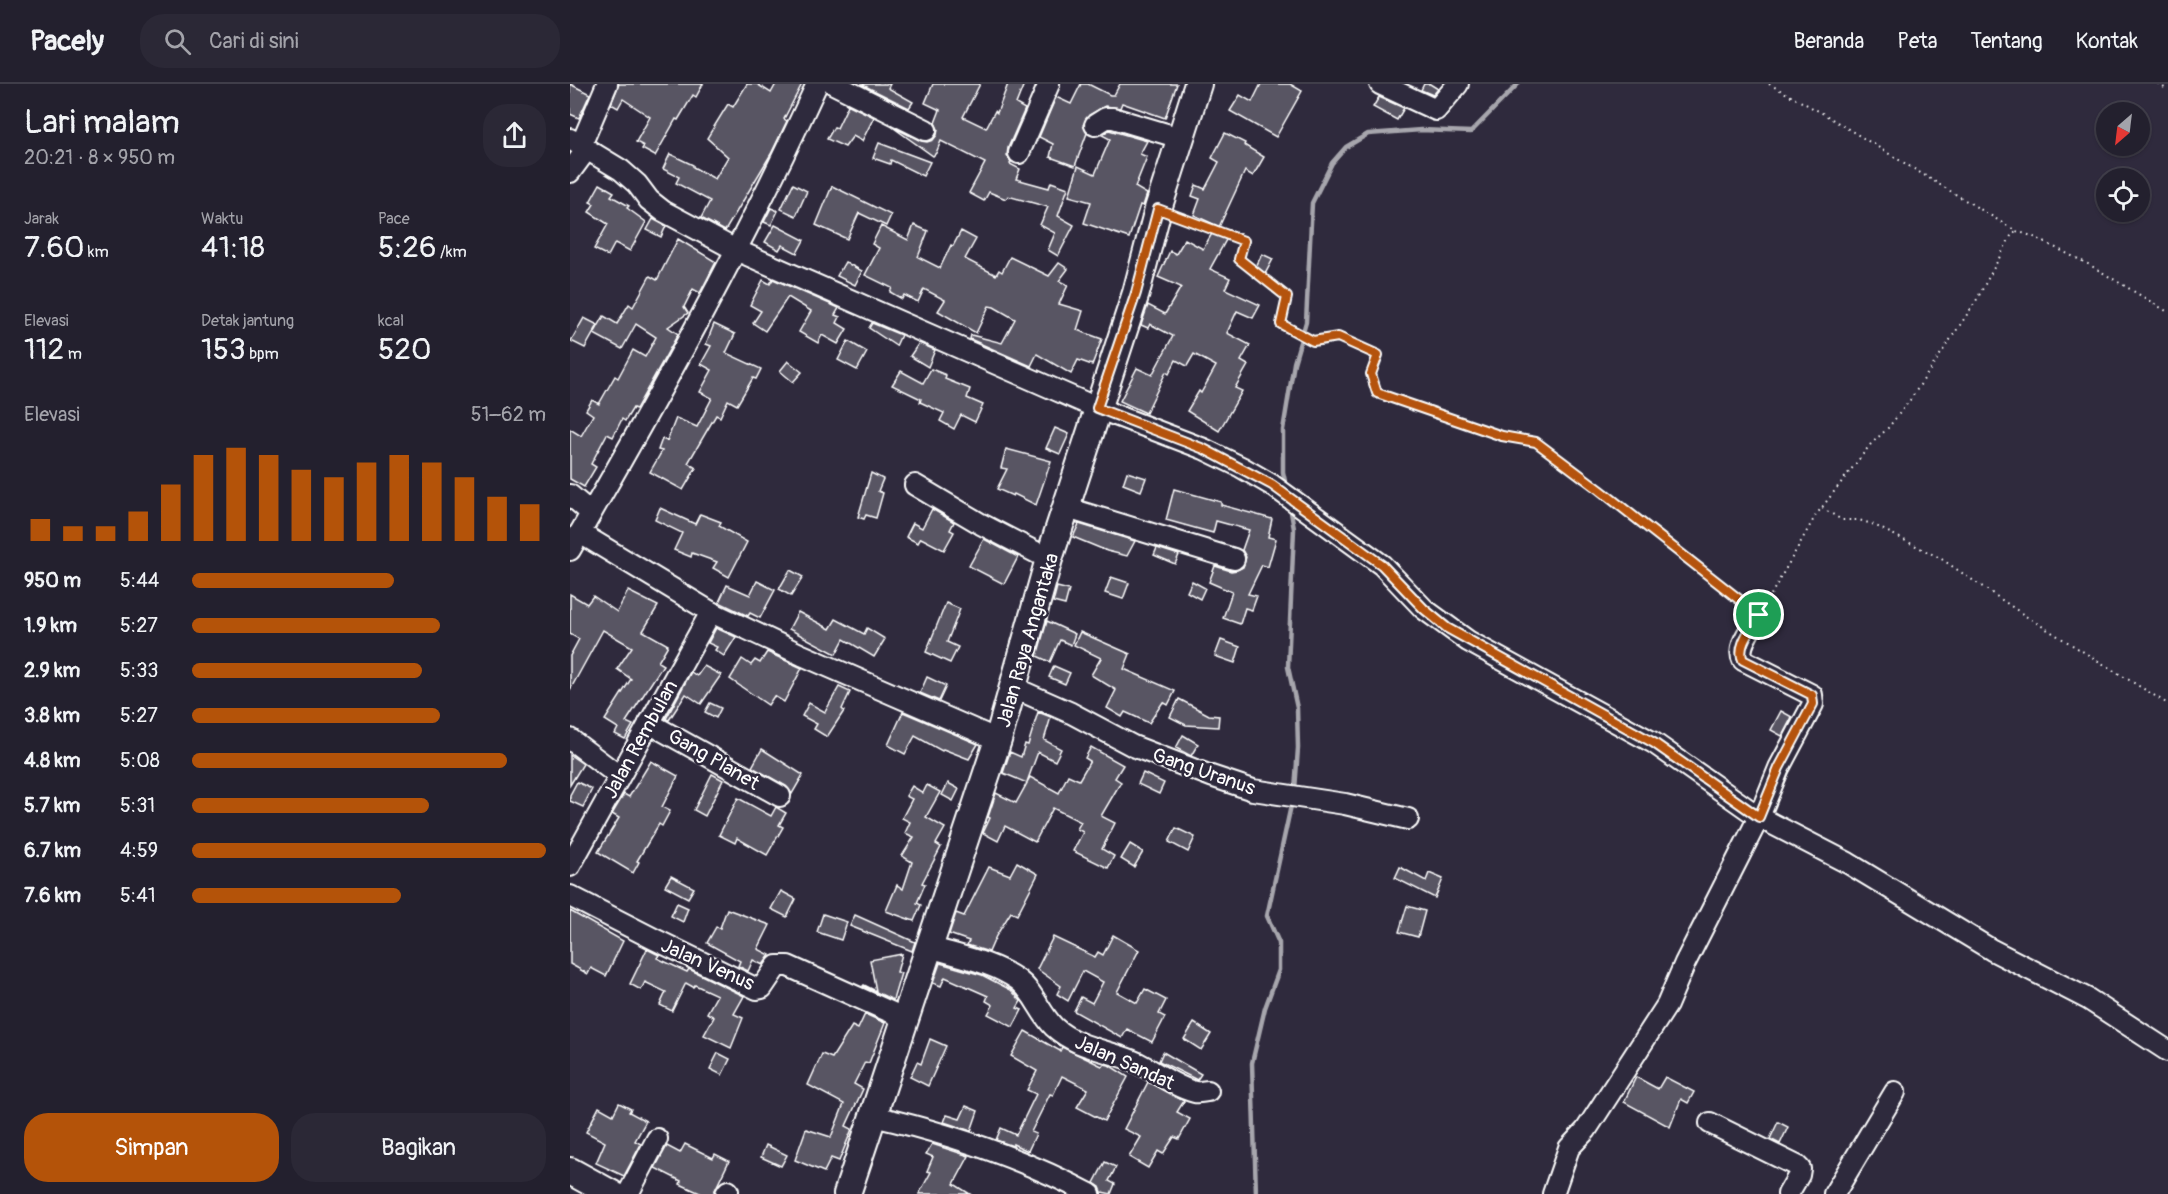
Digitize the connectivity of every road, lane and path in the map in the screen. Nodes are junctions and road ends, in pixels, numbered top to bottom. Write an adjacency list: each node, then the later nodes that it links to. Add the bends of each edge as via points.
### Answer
1 (607, 84): 14 (street)
2 (817, 84): 19 (street, via 775,177)
3 (834, 84): 12 (street)
4 (1049, 84): 15 (street)
5 (1380, 84): 6 (street, via 1436,110)
6 (1458, 84)
7 (1769, 84): 18 (path)
8 (2158, 84): 10 (path)
9 (1197, 85): 13 (main road, Jalan Raya Angantaka)
10 (2168, 90)
11 (1095, 126): 13 (street, via 1113,118)
12 (926, 130)
13 (1180, 138): 17 (main road, Jalan Raya Angantaka)
14 (580, 144): 16 (street); 19 (street, via 631,177 663,211)
15 (1019, 153)
16 (570, 172)
17 (1158, 209): 21 (main road, Jalan Raya Angantaka, via 1136,293); 32 (path, via 1244,241 1239,259 1287,297 1281,324 1313,341 1338,337 1378,355 1371,374 1377,393 1502,436 1536,442)
18 (2016, 231): 20 (path, via 2090,265); 25 (path, via 1976,301 1910,400 1870,444)
19 (736, 250): 21 (street); 26 (street)
20 (2168, 312)
21 (1097, 408): 24 (main road, Jalan Raya Angantaka); 40 (street, via 1204,449 1272,485 1382,565 1447,628 1654,743)
22 (915, 486): 29 (street)
23 (570, 495): 26 (street)
24 (1066, 508): 29 (main road, Jalan Raya Angantaka); 30 (street)
25 (1822, 508): 32 (path); 34 (path, via 1842,520 1872,524 1940,558)
26 (591, 513): 27 (street)
27 (580, 533): 28 (street); 31 (street)
28 (570, 550)
29 (1049, 559): 33 (main road, Jalan Raya Angantaka)
30 (1234, 559)
31 (711, 612): 35 (street, Jalan Rembulan); 37 (street)
32 (1759, 615): 40 (street, via 1742,646 1743,660 1812,695 1813,704 1779,768)
33 (1012, 687): 37 (main road, Jalan Raya Angantaka); 41 (street, Gang Uranus, via 1133,746 1232,783)
34 (2168, 704)
35 (649, 723): 38 (street, Jalan Rembulan); 39 (street, Gang Planet)
36 (570, 739): 38 (street)
37 (998, 740): 44 (main road, Jalan Raya Angantaka)
38 (619, 776): 42 (street, Jalan Rembulan)
39 (780, 796)
40 (1759, 817): 46 (street, via 1848,863 1992,950 2088,999); 57 (street, via 1666,1005 1586,1130 1569,1148)
41 (1408, 819)
42 (570, 866)
43 (570, 896): 45 (street, Jalan Venus, via 757,989 762,988 777,966 788,966)
44 (929, 946): 45 (main road, Jalan Raya Angantaka); 47 (street, Jalan Sandat, via 989,965 1018,981 1054,1026 1086,1047 1136,1062 1183,1087)
45 (906, 1019): 49 (main road, Jalan Raya Angantaka)
46 (2168, 1051)
47 (1208, 1091)
48 (1895, 1092): 59 (street)
49 (873, 1116): 55 (main road, Jalan Raya Angantaka); 56 (street, via 981,1147)
50 (1710, 1123): 58 (street, via 1797,1166 1799,1175)
51 (657, 1139): 54 (street)
52 (570, 1171): 53 (main road)
53 (612, 1194)
54 (628, 1194)
55 (848, 1194)
56 (1090, 1194)
57 (1552, 1194)
58 (1788, 1194)
59 (1834, 1194)

